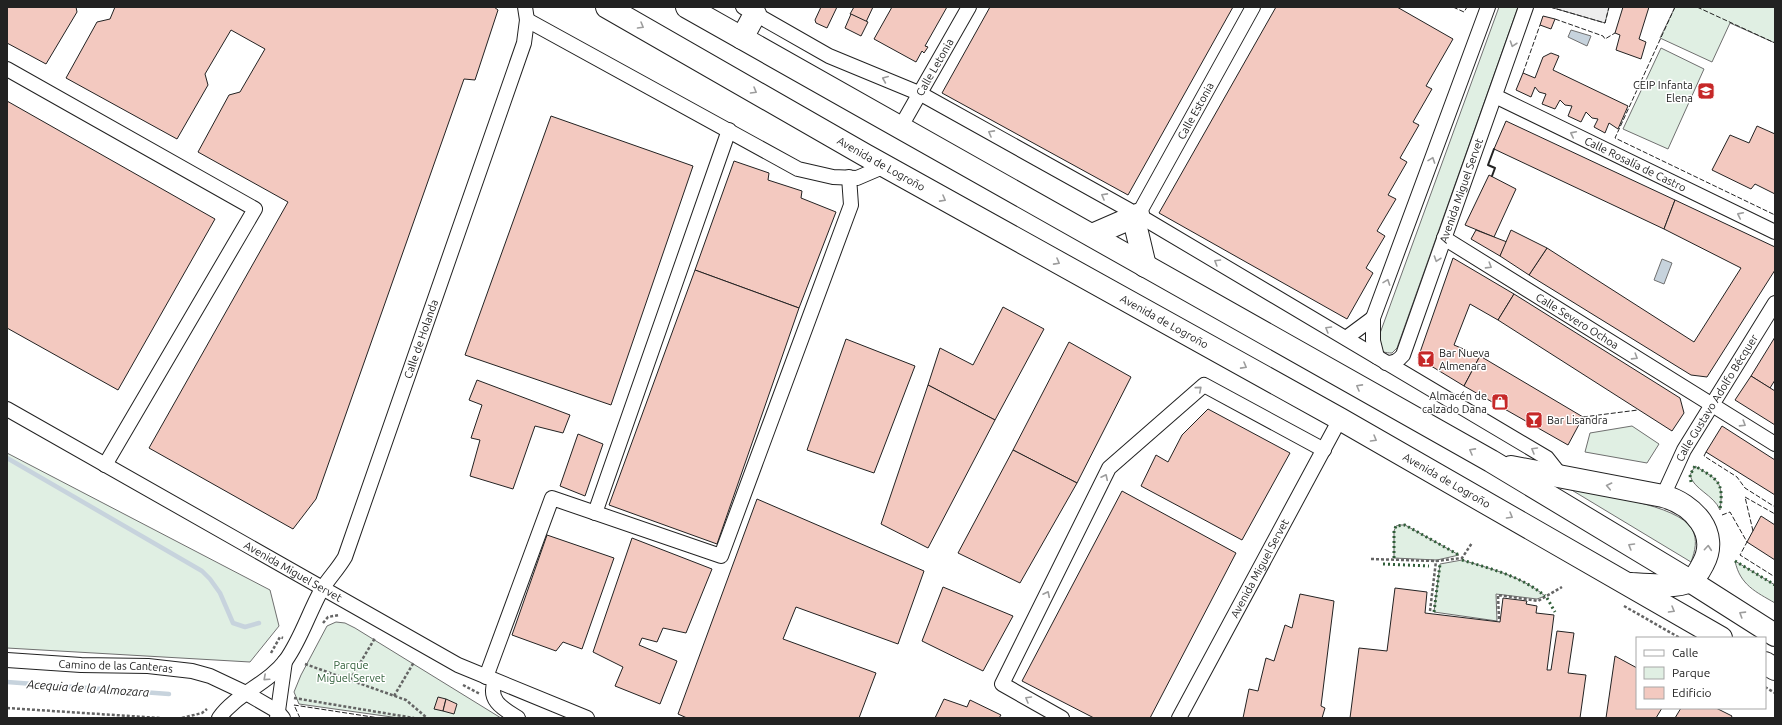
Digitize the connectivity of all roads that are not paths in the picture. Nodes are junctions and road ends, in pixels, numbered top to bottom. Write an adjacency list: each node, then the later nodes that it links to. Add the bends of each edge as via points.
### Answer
1 (607, 7): 15 (highway, Avenida de Logroño, one-way to 15)
2 (687, 7): 9 (highway)
3 (969, 7): 11 (street, Calle Letonia)
4 (1253, 7): 17 (street, Calle Estonia)
5 (1488, 7): 23 (street, one-way to 5)
6 (1526, 7): 12 (street, Avenida Miguel Servet, one-way to 12)
7 (749, 10): 9 (highway); 11 (street, one-way to 7, via 829,56)
8 (526, 14): 14 (street); 38 (street, Calle de Holanda, via 521,52 345,557)
9 (742, 38): 13 (highway)
10 (7, 69): 32 (street, via 255,209)
11 (920, 94): 13 (street, Calle Letonia); 17 (street, one-way to 11)
12 (1495, 96): 18 (street, Calle Rosalía de Castro, one-way to 12); 20 (street, Avenida Miguel Servet)
13 (900, 128): 19 (highway)
14 (729, 130): 16 (street, via 798,169 833,177); 35 (street)
15 (885, 166): 16 (street, via 857,178); 28 (highway, Avenida de Logroño, one-way to 28)
16 (849, 177): 35 (street, via 851,205 721,556)
17 (1138, 215): 19 (highway); 21 (highway, via 1136,228); 24 (street, one-way to 17)
18 (1775, 232)
19 (1092, 235): 21 (highway)
20 (1444, 238): 25 (street, Avenida Miguel Servet, one-way to 25, via 1403,355 1398,360); 26 (street, Calle Severo Ochoa, one-way to 26)
21 (1145, 266): 31 (highway, one-way to 21)
22 (1775, 303): 26 (street, Calle Gustavo Adolfo Bécquer)
23 (1373, 318): 24 (street); 25 (street, via 1373,341)
24 (1346, 338): 25 (street)
25 (1381, 360): 33 (street, one-way to 25, via 1547,458)
26 (1711, 404): 29 (street, Calle Severo Ochoa, one-way to 29); 34 (street, Calle Gustavo Adolfo Bécquer, via 1684,450)
27 (7, 409): 32 (street, Avenida Miguel Servet)
28 (1340, 420): 30 (street, Avenida Miguel Servet); 37 (highway, Avenida de Logroño, one-way to 37)
29 (1775, 444)
30 (1324, 450): 52 (street, one-way to 30, via 1002,684 1109,468 1204,384); 53 (street, Avenida Miguel Servet)
31 (1491, 461): 33 (highway, via 1520,470); 36 (highway, one-way to 31)
32 (105, 465): 38 (street, Avenida Miguel Servet)
33 (1562, 477): 34 (highway, one-way to 33)
34 (1663, 496): 36 (highway, one-way to 34, via 1707,558 1710,548 1708,534 1688,508 1672,498)
35 (595, 513): 45 (street, via 552,498)
36 (1690, 581): 37 (highway, via 1664,585); 39 (highway, one-way to 36)
37 (1626, 583): 40 (highway, Avenida de Logroño, one-way to 40)
38 (322, 589): 42 (street, Calle de Holanda); 45 (street, Avenida Miguel Servet, via 458,666)
39 (1775, 635)
40 (1719, 637)
41 (7, 660): 46 (street, Camino de las Canteras, via 148,666 192,671)
42 (285, 660): 47 (street, Calle de Holanda, one-way to 47); 49 (street, Calle de Holanda)
43 (1766, 664): 44 (highway)
44 (1775, 669)
45 (491, 679): 50 (street, via 493,693 499,706); 51 (street, Avenida Miguel Servet)
46 (222, 682): 47 (street, Camino de las Canteras); 48 (street)
47 (246, 694): 48 (street, Calle de Holanda); 49 (street, Camino de las Canteras)
48 (221, 713)
49 (279, 716)
50 (518, 718)
51 (587, 718)
52 (1062, 718)
53 (1180, 718)

